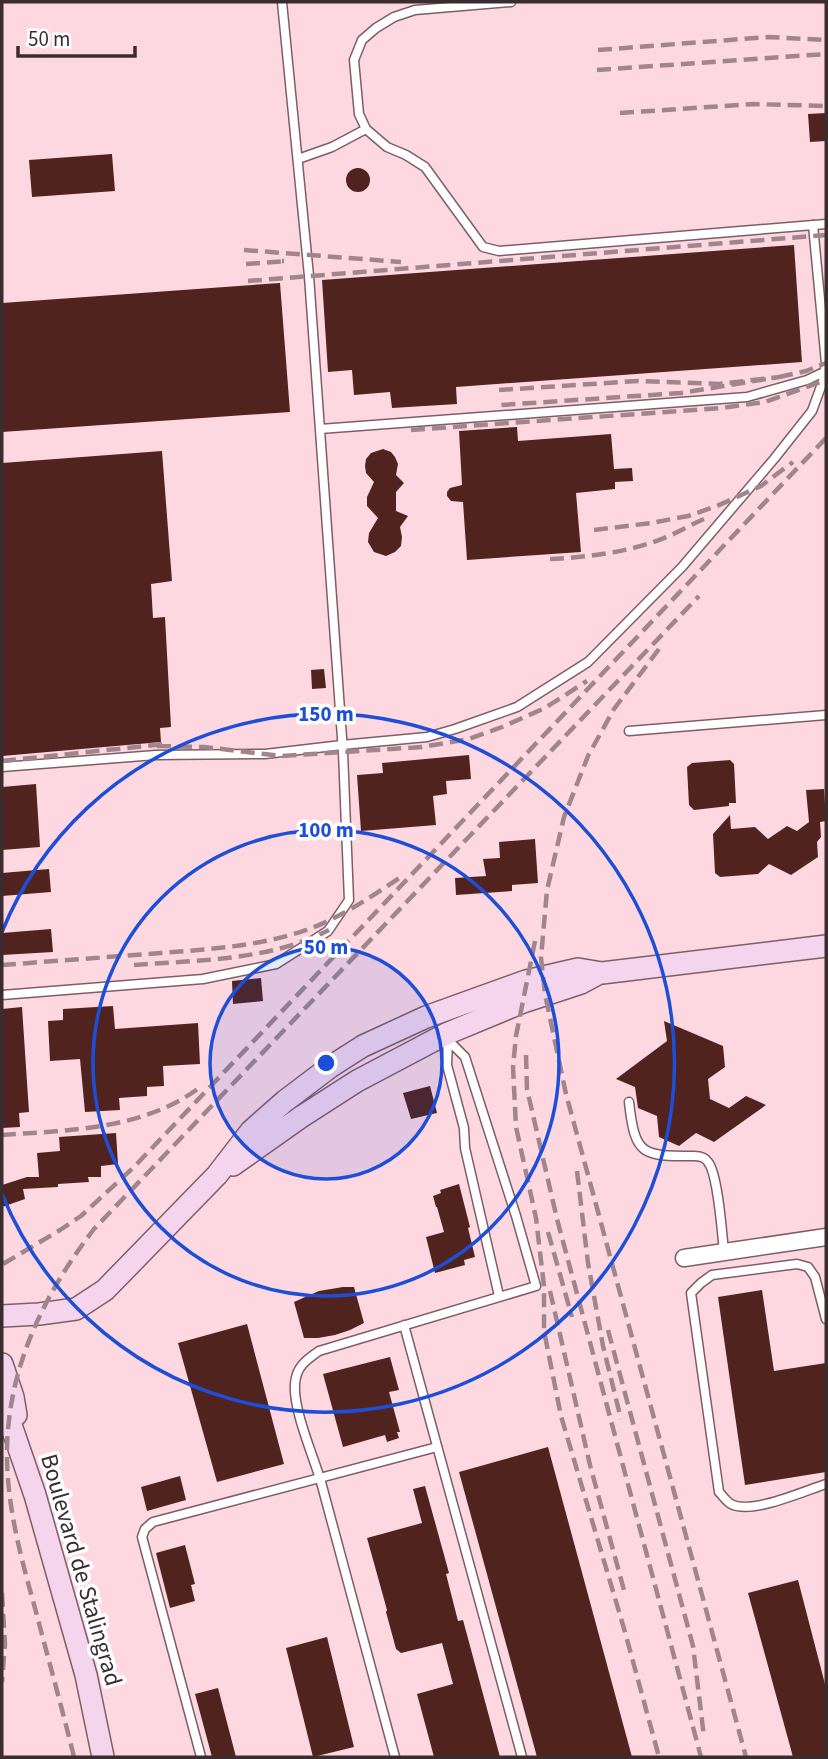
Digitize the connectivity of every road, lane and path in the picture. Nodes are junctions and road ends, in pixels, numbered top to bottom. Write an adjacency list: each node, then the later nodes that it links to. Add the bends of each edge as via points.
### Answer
1 (282, 2): 4 (lane)
2 (511, 2): 3 (lane, via 415,10 394,17 362,40 354,60 359,114)
3 (366, 129): 4 (lane, via 332,148); 6 (lane, via 387,147 425,167 483,247 499,251)
4 (298, 159): 8 (lane)
5 (826, 224): 6 (lane)
6 (813, 225): 7 (lane)
7 (825, 372): 8 (lane, via 747,397); 11 (lane, via 812,411 774,459 682,567 588,662 517,707 455,729 427,737)
8 (320, 429): 11 (lane)
9 (826, 715): 10 (lane)
10 (629, 731)
11 (342, 745): 12 (lane, via 265,754 156,755); 15 (lane, via 349,900 328,930 276,964 203,979)
12 (2, 767)
13 (826, 946): 14 (main road)
14 (602, 973): 16 (main road, via 578,969 543,976); 17 (main road, via 523,1002)
15 (2, 995)
16 (437, 1013): 17 (main road); 19 (main road, via 363,1046 330,1067 251,1131)
17 (447, 1038): 19 (main road, via 357,1081); 23 (lane, via 447,1065); 23 (lane, via 465,1057 536,1286)
18 (629, 1102): 21 (lane, via 632,1129 645,1150 661,1156 701,1156 708,1161)
19 (218, 1175): 24 (main road, via 105,1290 76,1309)
20 (826, 1237): 21 (street)
21 (724, 1252): 22 (street)
22 (684, 1258)
23 (499, 1296): 26 (lane)
24 (2, 1317)
25 (826, 1319): 33 (lane, via 815,1277 808,1267 797,1264 712,1275 691,1293 719,1492 728,1503 755,1507)
26 (404, 1325): 31 (lane); 32 (lane, via 319,1351 298,1368 297,1406)
27 (2, 1364): 30 (main road, via 16,1412)
28 (2, 1399): 30 (main road, Boulevard de Stalingrad)
29 (2, 1424): 30 (main road)
30 (16, 1441): 34 (main road, Boulevard de Stalingrad, via 86,1675)
31 (437, 1447): 32 (lane); 37 (lane)
32 (320, 1478): 35 (lane, via 153,1522 145,1529 142,1537); 36 (lane)
33 (826, 1484)
34 (103, 1757)
35 (201, 1757)
36 (395, 1757)
37 (522, 1757)

